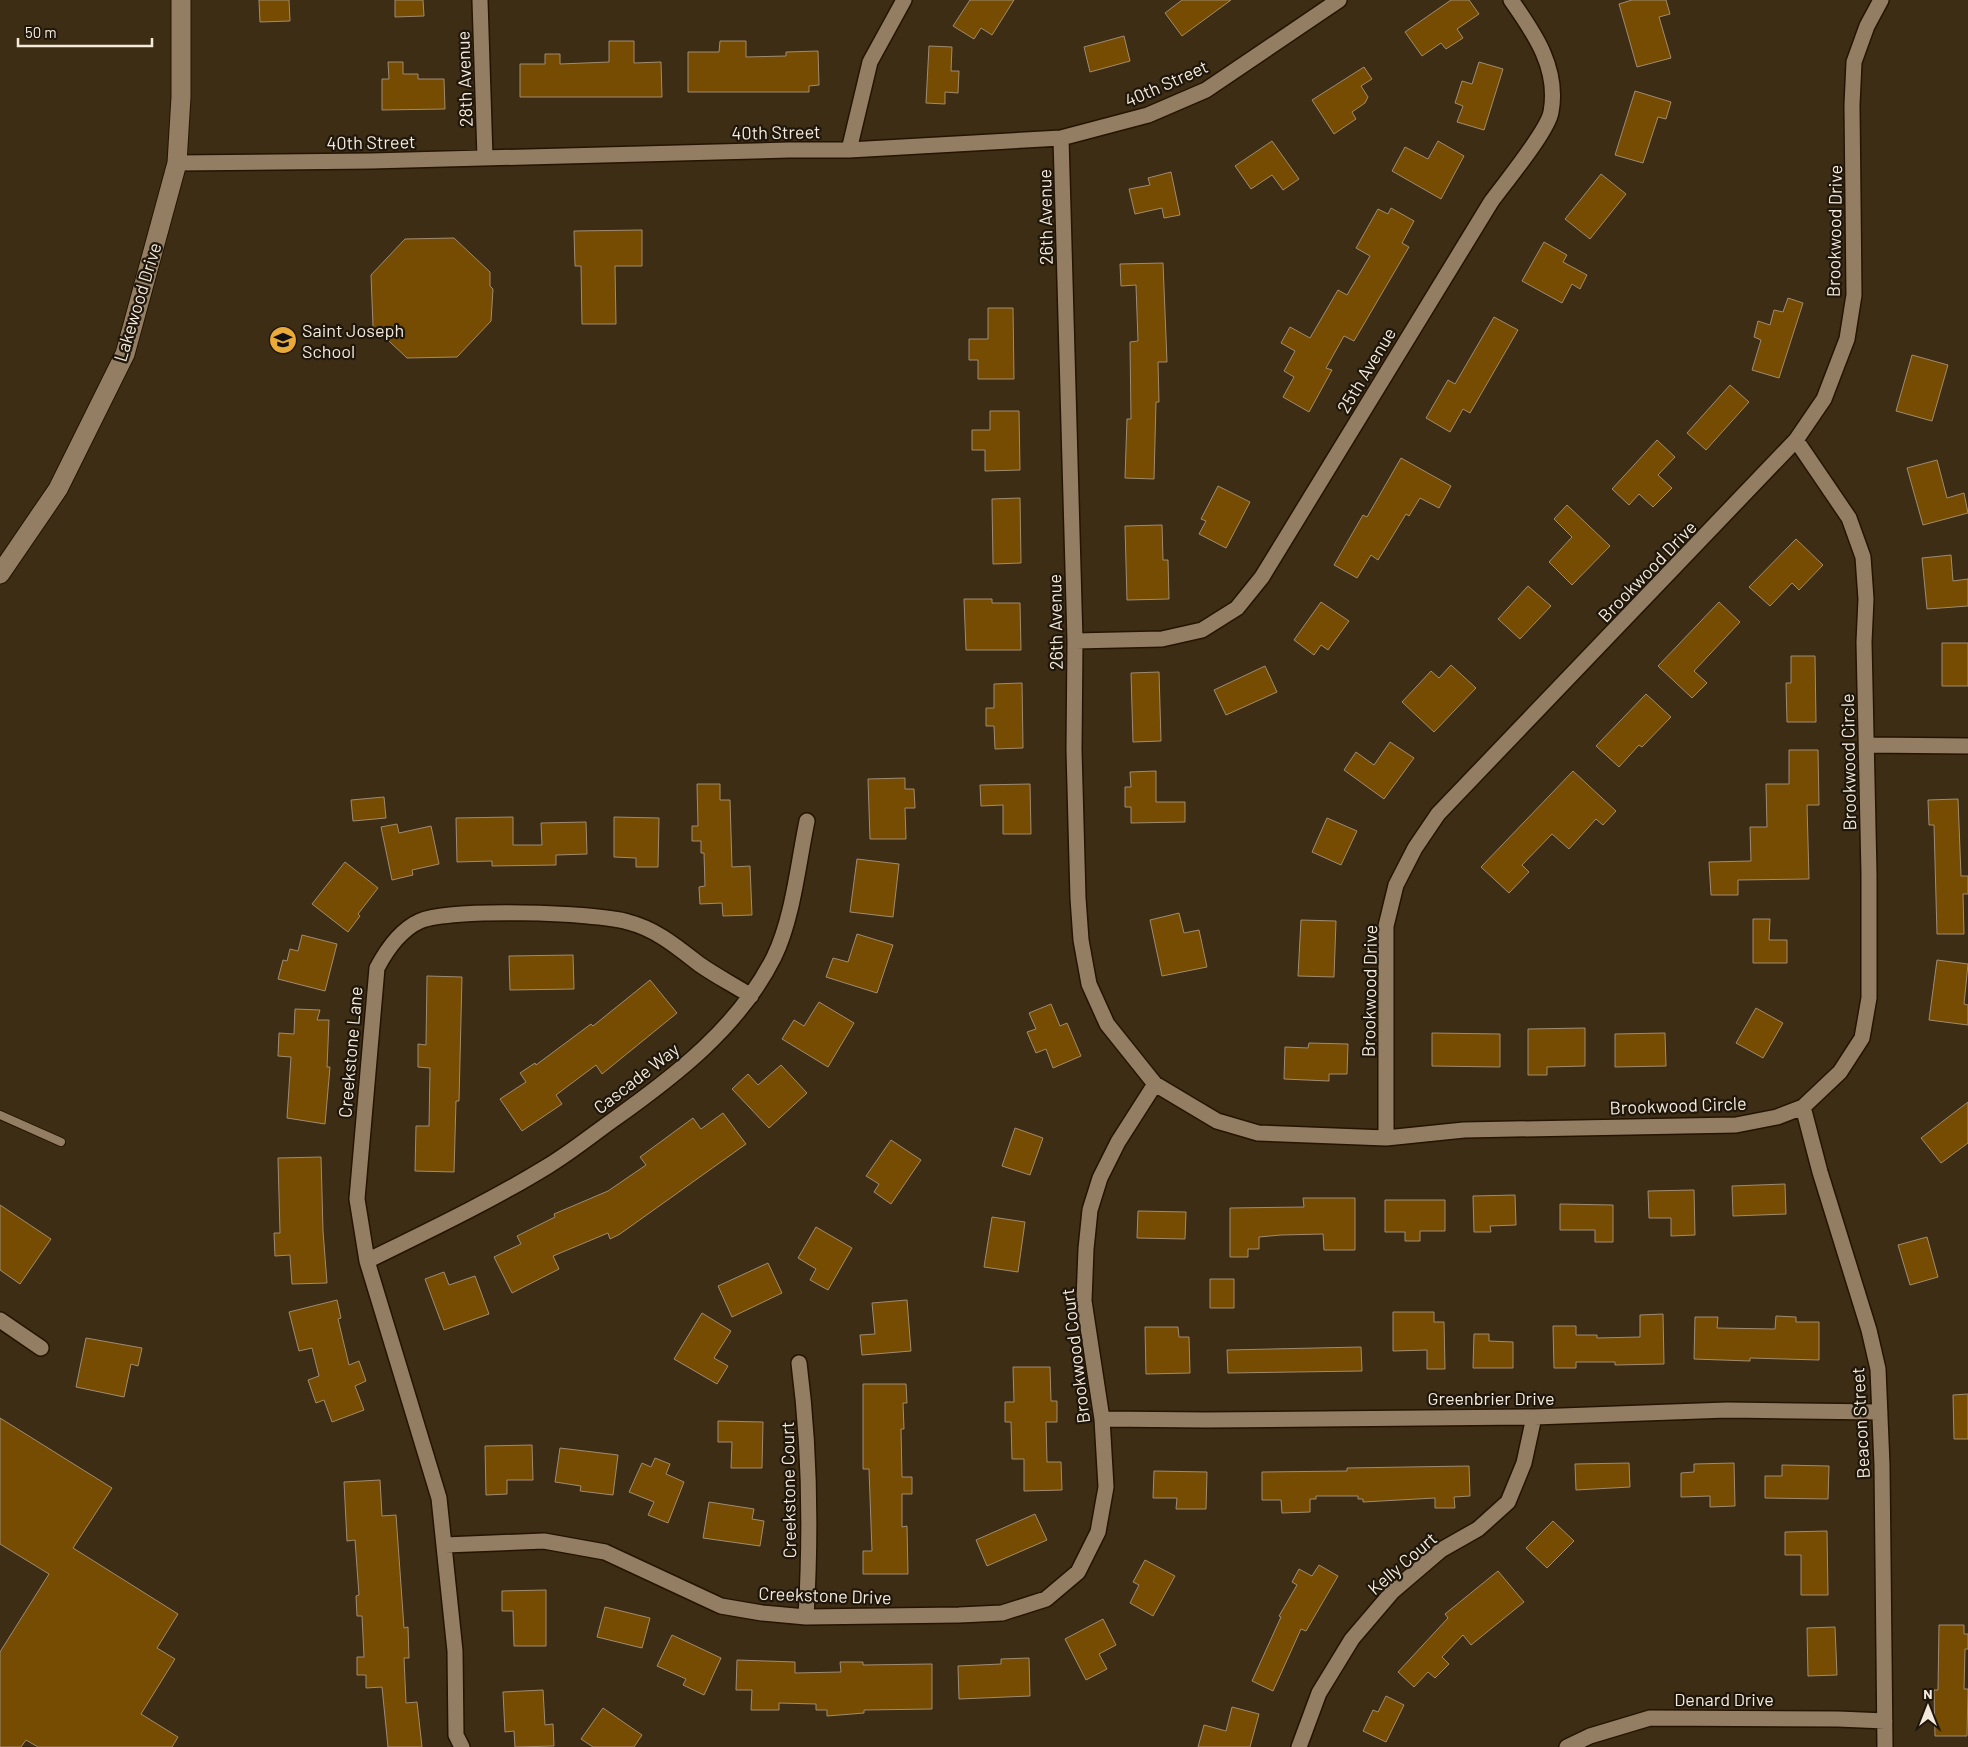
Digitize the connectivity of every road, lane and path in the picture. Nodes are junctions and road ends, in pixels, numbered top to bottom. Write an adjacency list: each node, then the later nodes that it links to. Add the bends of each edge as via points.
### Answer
1 (181, 0): 10 (street, Lakewood Drive)
2 (480, 0): 9 (street, 28th Avenue)
3 (904, 0): 8 (street, via 870,62)
4 (1340, 0): 7 (street, 40th Street, via 1206,90 1148,115)
5 (1511, 0): 13 (street, 25th Avenue, via 1534,33 1551,72 1551,114 1491,202 1262,576 1237,608 1202,630 1162,639)
6 (1881, 0): 11 (street, Brookwood Drive, via 1854,62 1854,295 1847,339 1824,399)
7 (1062, 138): 8 (street, 40th Street); 13 (street, 26th Avenue)
8 (849, 150): 9 (street, 40th Street)
9 (485, 158): 10 (street, 40th Street)
10 (177, 163): 12 (street, Lakewood Drive, via 125,354 58,489)
11 (1796, 440): 14 (street, Brookwood Circle, via 1849,518 1863,557); 21 (street, Brookwood Drive, via 1438,814 1414,848 1396,885 1386,926)
12 (0, 574)
13 (1075, 640): 18 (street, 26th Avenue, via 1074,750 1081,940 1089,984 1107,1024)
14 (1866, 745): 15 (street); 19 (street, Brookwood Circle, via 1869,998 1862,1038 1840,1072)
15 (1968, 746)
16 (807, 821): 17 (street, Cascade Way, via 785,928 774,956)
17 (751, 996): 23 (street, Cascade Way, via 715,1037 668,1082 556,1160 421,1235); 23 (street, Creekstone Lane, via 668,939 628,922 588,915 461,914 420,920 402,932 377,968 372,1010 357,1199)
18 (1155, 1084): 21 (street, Brookwood Circle, via 1217,1121 1258,1133); 29 (street, Brookwood Court, via 1118,1142 1100,1178 1090,1210 1084,1301)
19 (1803, 1107): 21 (street, Brookwood Circle, via 1777,1117 1736,1125 1464,1130); 27 (street, Beacon Street, via 1869,1330 1878,1369)
20 (0, 1115): 22 (lane)
21 (1386, 1138)
22 (61, 1142)
23 (367, 1261): 30 (street, Creekstone Lane, via 434,1480)
24 (0, 1320): 25 (street)
25 (41, 1348)
26 (799, 1363): 32 (street, Creekstone Court, via 808,1447)
27 (1880, 1412): 28 (street, Greenbrier Drive, via 1727,1410); 33 (street, Beacon Street)
28 (1534, 1417): 29 (street, Greenbrier Drive); 35 (street, Kelly Court, via 1524,1463 1508,1502 1478,1530 1441,1550 1393,1591 1352,1639 1319,1693)
29 (1102, 1419): 31 (street, Brookwood Court, via 1106,1486 1098,1532)
30 (445, 1545): 32 (street, Creekstone Drive, via 544,1541 606,1552 721,1606); 34 (street, via 454,1651 456,1735)
31 (1090, 1548): 32 (street, Creekstone Drive, via 1078,1572 1046,1599 1002,1613)
32 (806, 1617)
33 (1885, 1721): 36 (street, Denard Drive, via 1650,1718 1590,1736); 37 (street, Beacon Street)
34 (462, 1747)
35 (1299, 1747)
36 (1568, 1747)
37 (1885, 1747)

